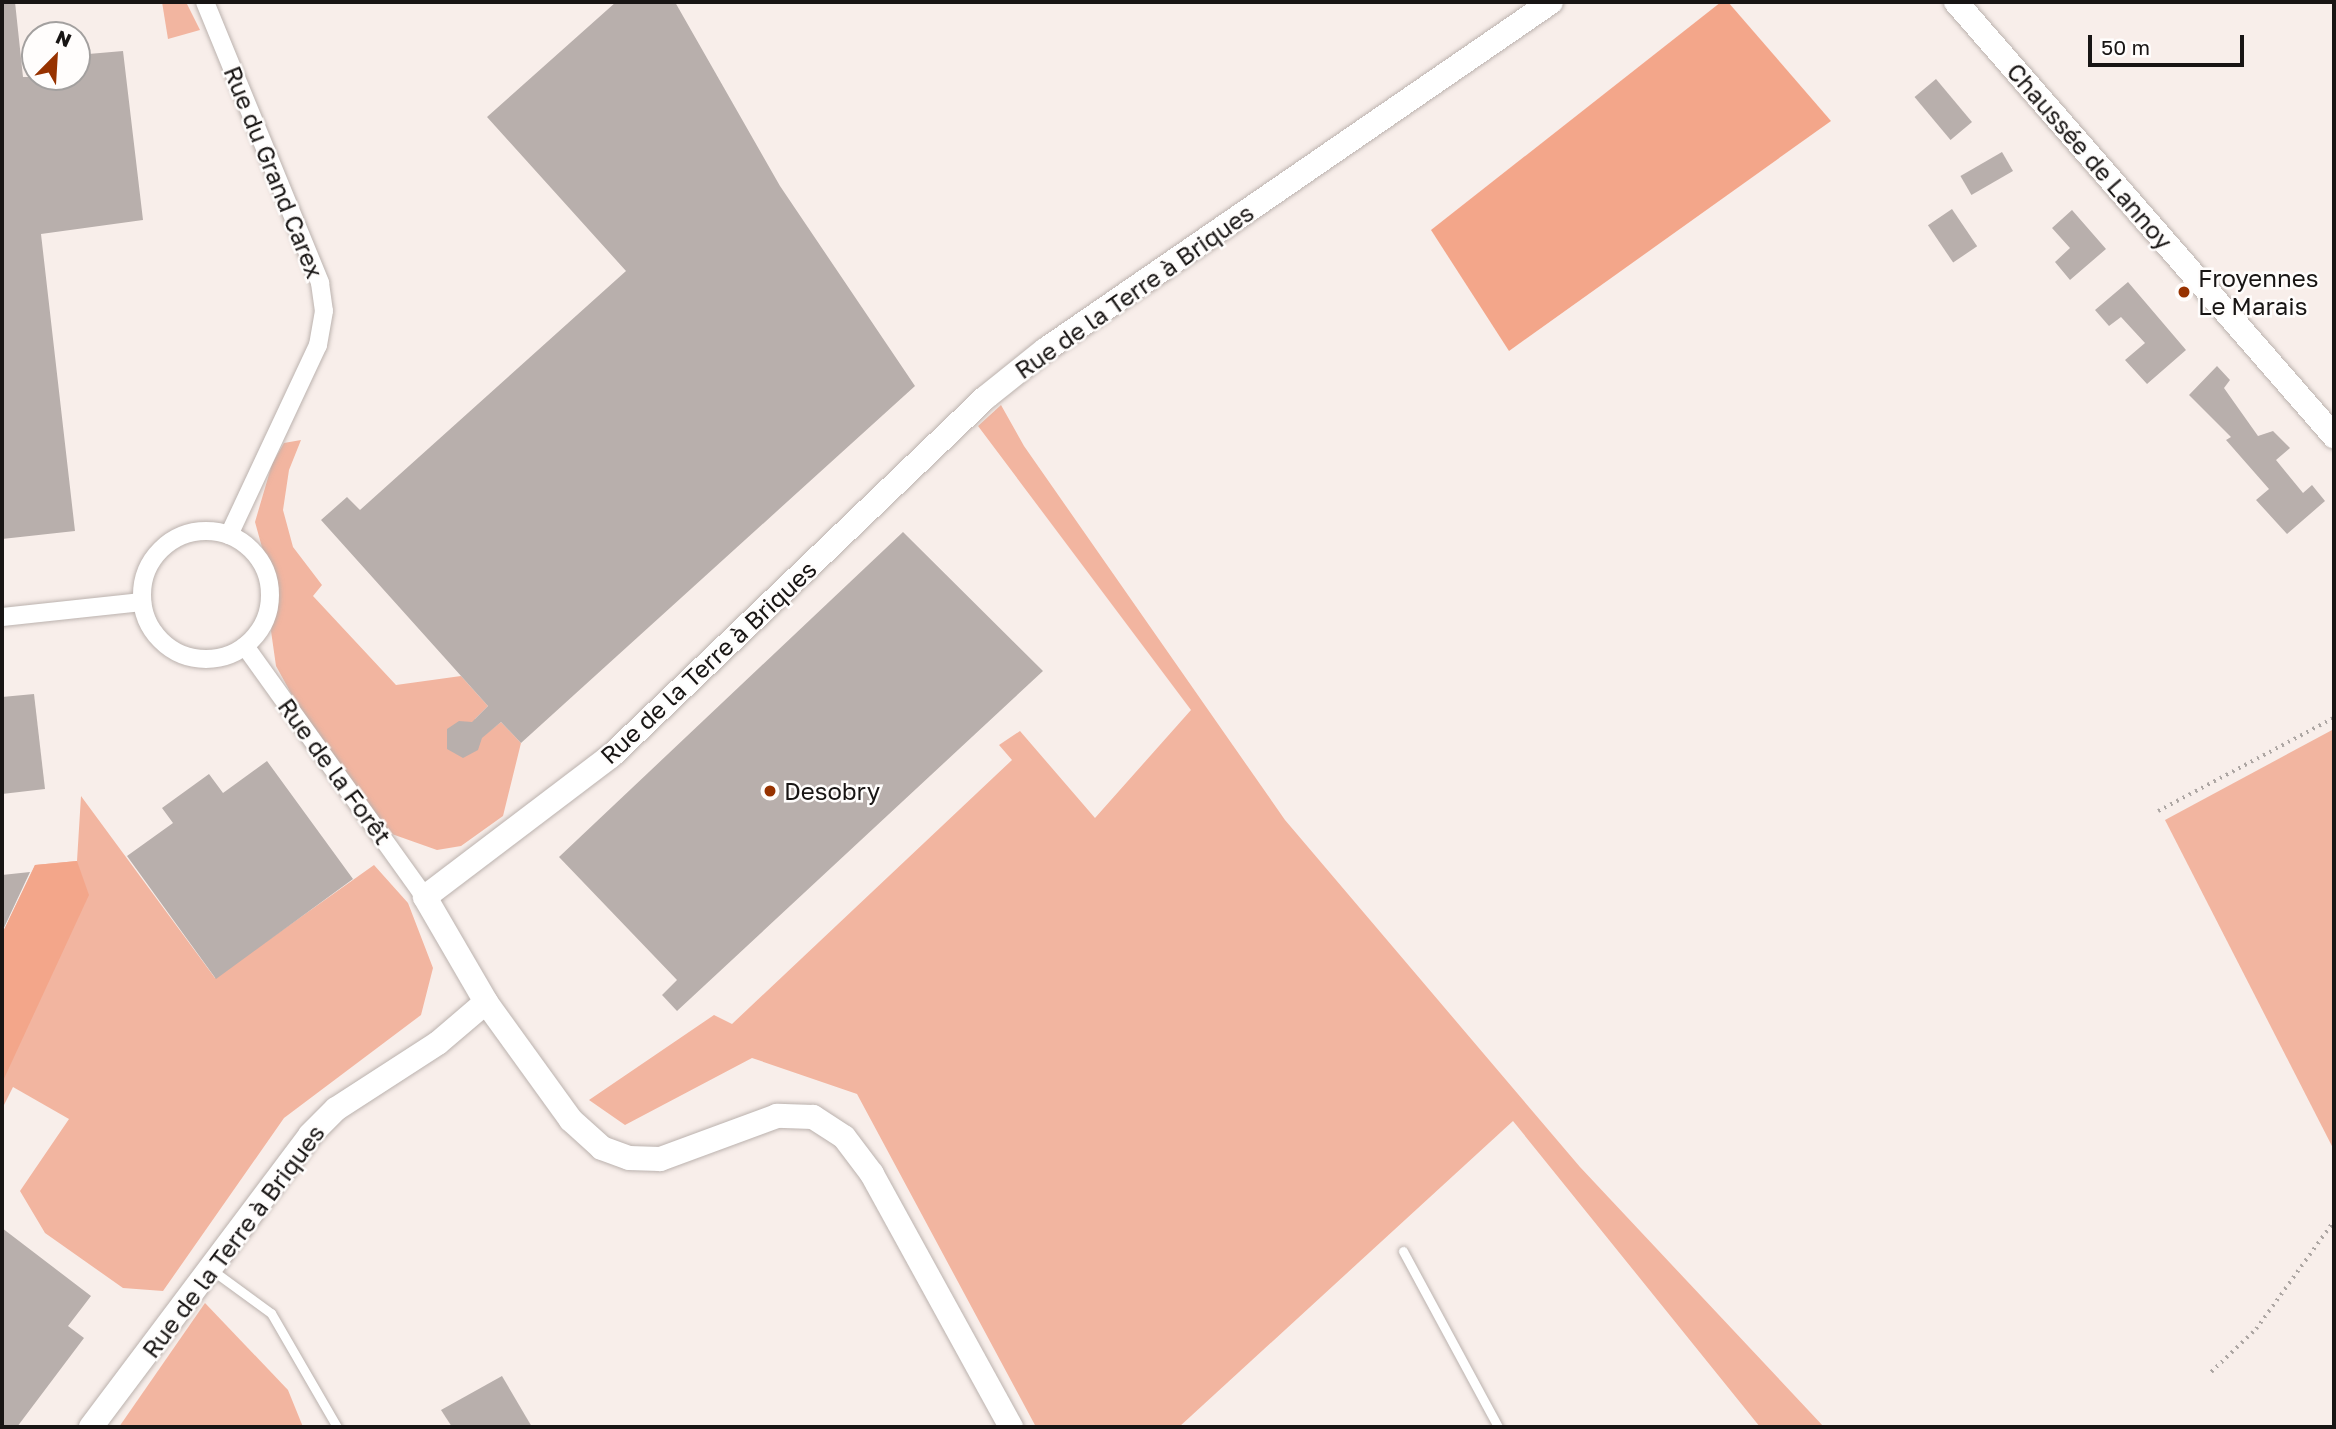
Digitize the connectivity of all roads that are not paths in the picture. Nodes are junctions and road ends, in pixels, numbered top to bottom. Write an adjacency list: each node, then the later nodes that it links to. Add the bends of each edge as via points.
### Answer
1 (205, 2): 5 (street, Rue du Grand Carex, via 320,283 324,311 318,345)
2 (1551, 2): 9 (main road, Rue de la Terre à Briques, via 1045,350 985,398 611,756)
3 (1956, 2): 4 (main road, Chaussée de Lannoy)
4 (2334, 436)
5 (229, 535): 6 (street, via 192,532 159,550 143,583); 8 (street, via 246,545 267,576 267,615)
6 (142, 602): 7 (street); 8 (street, via 157,637 190,657 228,655)
7 (2, 617)
8 (245, 646): 9 (street, Rue de la Forêt)
9 (425, 897): 10 (main road)
10 (486, 1002): 12 (main road, Rue de la Terre à Briques, via 438,1043 336,1109 310,1135); 15 (main road, via 571,1120 615,1153 660,1159 777,1116 813,1117 844,1137 872,1174)
11 (1403, 1251): 16 (lane)
12 (211, 1268): 13 (main road, Rue de la Terre à Briques); 14 (lane, via 271,1313)
13 (92, 1427)
14 (337, 1427)
15 (1011, 1427)
16 (1498, 1427)

